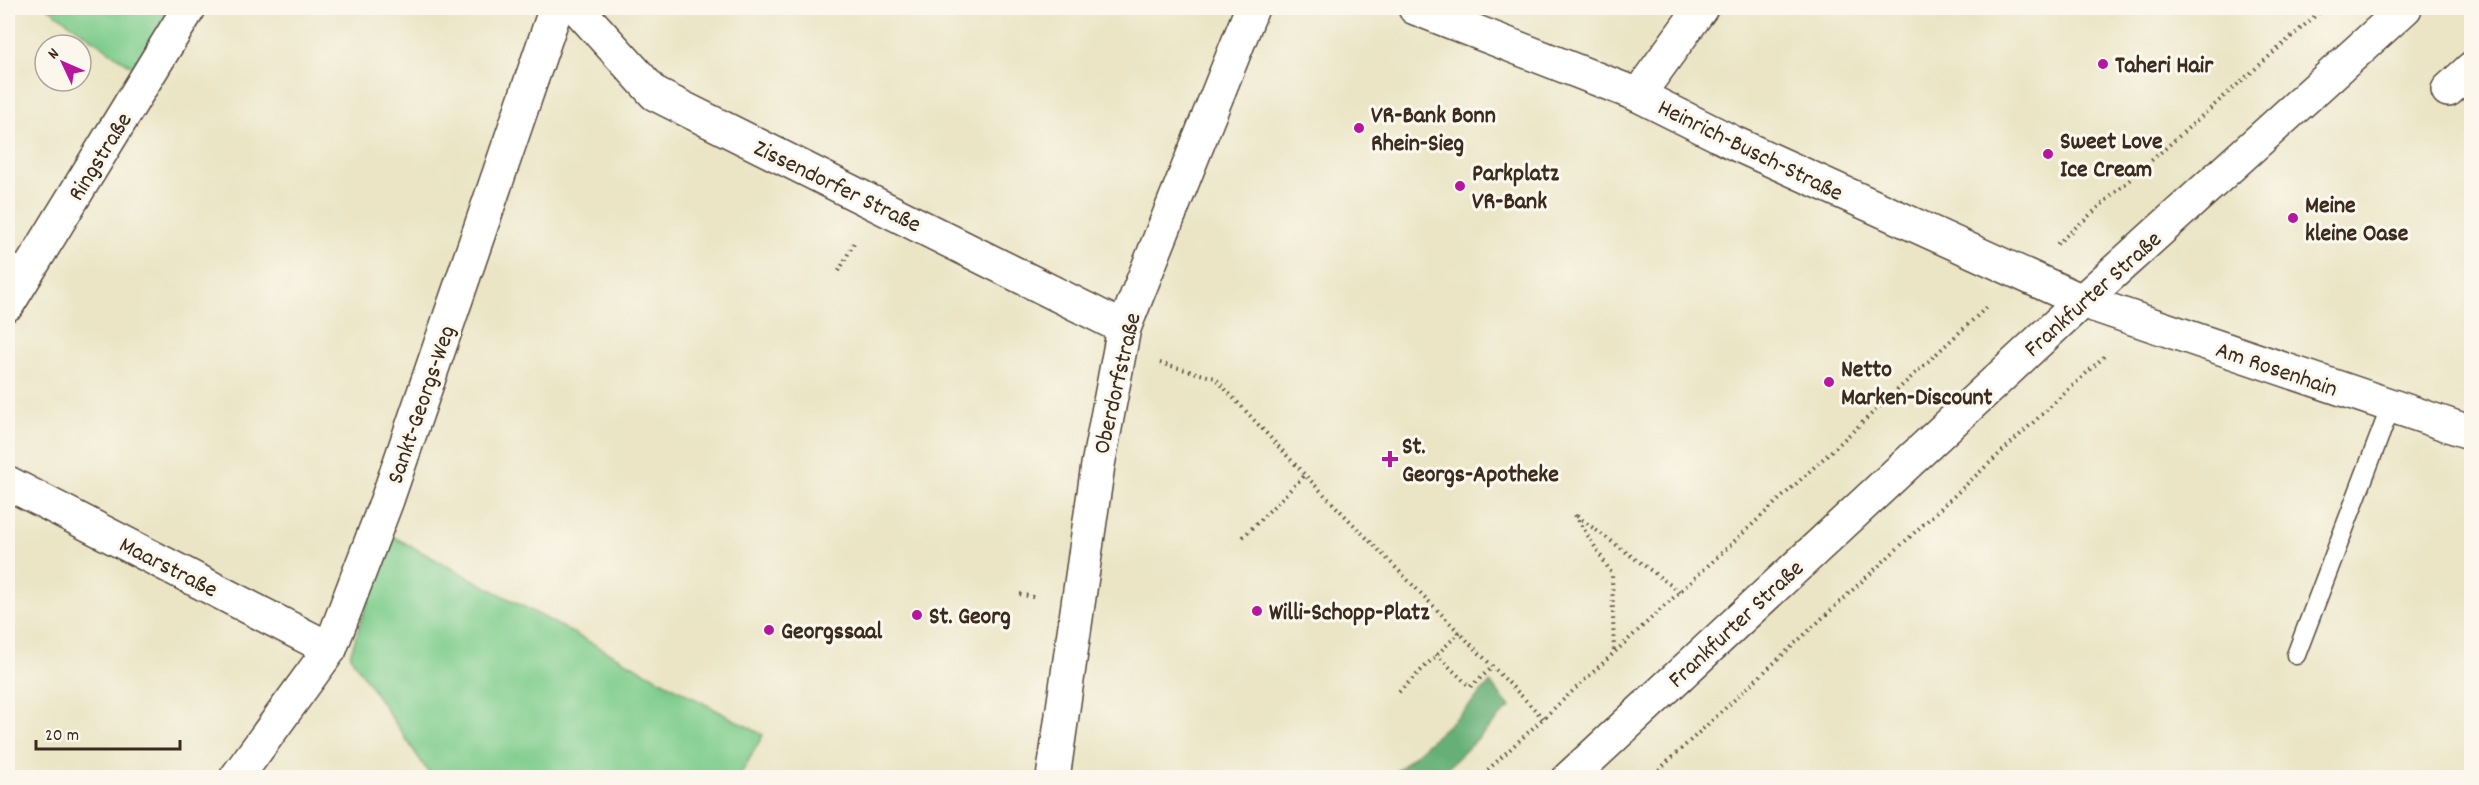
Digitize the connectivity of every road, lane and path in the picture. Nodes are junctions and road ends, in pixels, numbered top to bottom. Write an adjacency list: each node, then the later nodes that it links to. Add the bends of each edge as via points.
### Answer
1 (189, 8): 12 (street, Ringstraße)
2 (556, 8): 25 (street, Sankt-Georgs-Weg, via 387,500)
3 (578, 8): 17 (street, Zissendorfer Straße, via 655,94)
4 (1252, 8): 17 (street, Oberdorfstraße)
5 (1415, 8): 11 (street, Heinrich-Busch-Straße)
6 (1701, 8): 11 (street)
7 (2324, 8): 13 (path)
8 (2405, 8): 14 (street, Frankfurter Straße)
9 (2472, 68): 10 (street)
10 (2448, 90)
11 (1638, 95): 13 (street, Heinrich-Busch-Straße)
12 (17, 267): 15 (street, Ringstraße)
13 (2021, 275): 14 (street, Heinrich-Busch-Straße); 23 (path)
14 (2082, 301): 16 (street, Am Rosenhain); 35 (street, Frankfurter Straße)
15 (8, 304)
16 (2140, 322): 18 (street, Am Rosenhain); 36 (path)
17 (1122, 340): 20 (path, via 1215,378); 33 (street, Oberdorfstraße, via 1098,465)
18 (2391, 406): 19 (street, Am Rosenhain); 28 (lane)
19 (2472, 433)
20 (1305, 475): 22 (path); 24 (path)
21 (8, 483): 25 (street, Maarstraße)
22 (1243, 537)
23 (1680, 592): 26 (path); 26 (path, via 1575,515 1612,574)
24 (1461, 632): 27 (path); 29 (path)
25 (330, 649): 32 (street, Sankt-Georgs-Weg)
26 (1614, 653): 31 (path)
27 (1436, 654): 29 (path, via 1470,687); 30 (path)
28 (2296, 655)
29 (1493, 667): 31 (path)
30 (1399, 692)
31 (1543, 718): 34 (path)
32 (236, 777)
33 (1053, 777)
34 (1479, 777)
35 (1569, 777)
36 (1650, 777)

